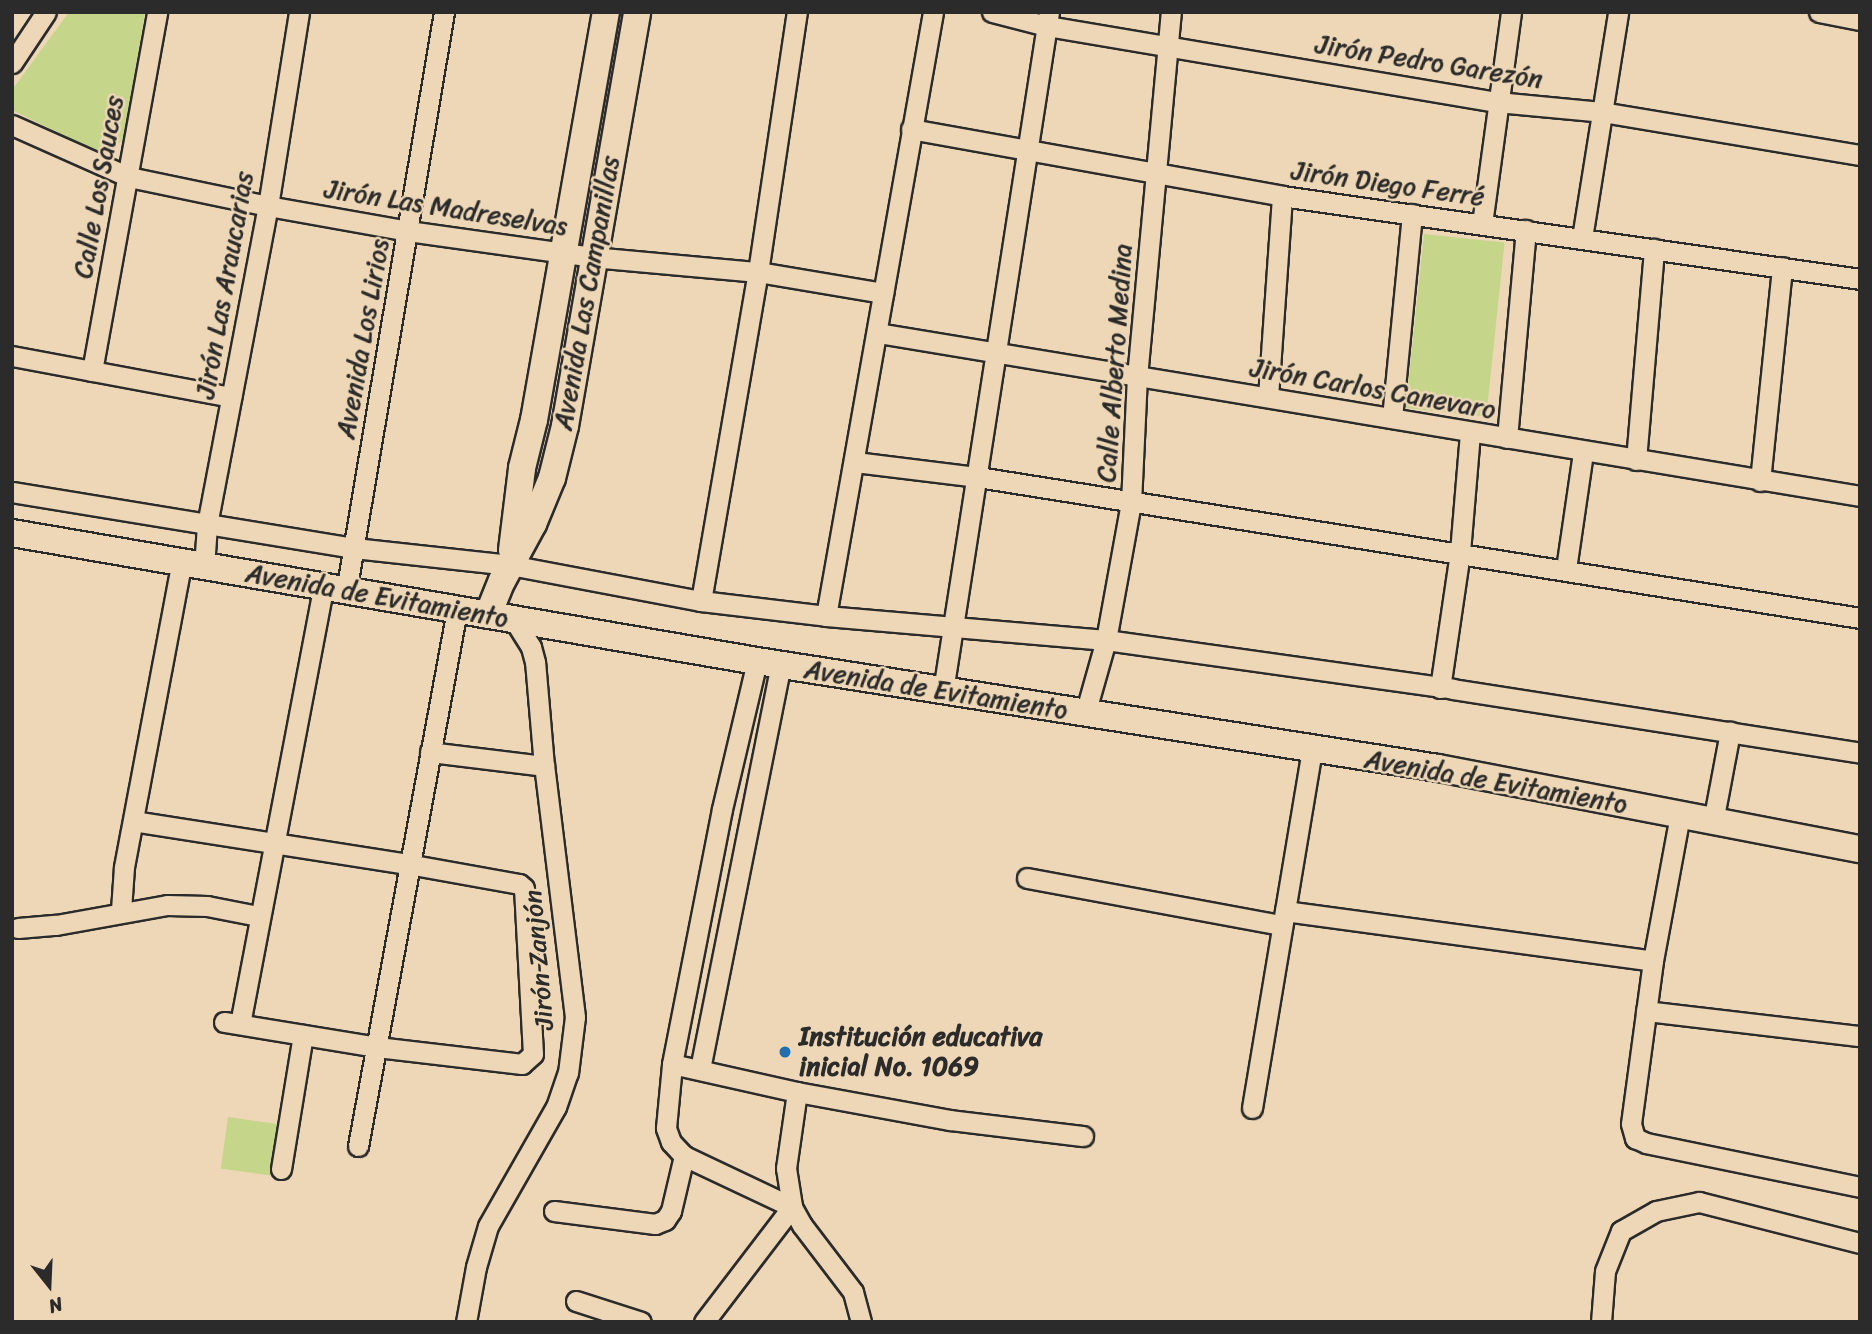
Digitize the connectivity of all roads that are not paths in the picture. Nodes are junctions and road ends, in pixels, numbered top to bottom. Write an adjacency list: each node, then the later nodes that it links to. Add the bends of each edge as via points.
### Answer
1 (46, 12): 17 (street)
2 (157, 12): 25 (street, Calle Los Sauces)
3 (299, 12): 27 (street, Jirón Las Araucarias)
4 (444, 12): 31 (street, Avenida Los Lirios)
5 (606, 12): 34 (street, Avenida Las Campanillas)
6 (636, 12): 35 (street, Avenida Las Campanillas)
7 (797, 12): 37 (street)
8 (933, 12): 21 (street)
9 (992, 12): 14 (street, Jirón Pedro Garezón)
10 (1171, 12): 16 (street, Calle Alberto Medina)
11 (1511, 12): 18 (street)
12 (1618, 12): 19 (street)
13 (1819, 12): 15 (street)
14 (1048, 19): 16 (street, Jirón Pedro Garezón); 22 (street)
15 (1860, 20)
16 (1167, 47): 18 (street, Jirón Pedro Garezón); 24 (street, Calle Alberto Medina)
17 (12, 63)
18 (1497, 102): 19 (street, Jirón Pedro Garezón); 29 (street)
19 (1602, 112): 23 (street, Jirón Pedro Garezón); 32 (street)
20 (12, 125): 25 (street, Jirón Las Madreselvas)
21 (911, 129): 22 (street, Jirón Diego Ferré); 39 (street)
22 (1027, 150): 24 (street, Jirón Diego Ferré); 41 (street)
23 (1860, 155)
24 (1157, 173): 26 (street, Jirón Diego Ferré); 44 (street, Calle Alberto Medina)
25 (129, 177): 27 (street, Jirón Las Madreselvas); 43 (street, Calle Los Sauces)
26 (1282, 196): 28 (street, Jirón Diego Ferré); 46 (street)
27 (268, 206): 31 (street, Jirón Las Madreselvas); 45 (street, Jirón Las Araucarias)
28 (1412, 214): 29 (street, Jirón Diego Ferré); 47 (street)
29 (1482, 224): 30 (street, Jirón Diego Ferré)
30 (1526, 230): 32 (street, Jirón Diego Ferré); 49 (street)
31 (408, 231): 34 (street, Jirón Las Madreselvas); 60 (street, Avenida Los Lirios)
32 (1582, 238): 33 (street, Jirón Diego Ferré)
33 (1654, 249): 36 (street, Jirón Diego Ferré); 51 (street)
34 (564, 253): 35 (street, Jirón Las Madreselvas); 63 (street, Avenida Las Campanillas, via 522,468)
35 (592, 257): 37 (street, Jirón Las Madreselvas); 63 (street, Avenida Las Campanillas, via 565,426 552,478)
36 (1782, 267): 38 (street, Jirón Diego Ferré); 54 (street)
37 (758, 272): 39 (street, Jirón Las Madreselvas); 66 (street)
38 (1860, 278)
39 (883, 293): 40 (street)
40 (878, 333): 41 (street, Jirón Carlos Canevaro); 52 (street)
41 (996, 351): 44 (street, Jirón Carlos Canevaro); 53 (street)
42 (12, 356): 43 (street)
43 (92, 371): 45 (street)
44 (1137, 377): 46 (street, Jirón Carlos Canevaro); 57 (street, Calle Alberto Medina)
45 (231, 397): 58 (street, Jirón Las Araucarias)
46 (1268, 397): 47 (street, Jirón Carlos Canevaro)
47 (1392, 418): 48 (street, Jirón Carlos Canevaro)
48 (1470, 432): 49 (street, Jirón Carlos Canevaro); 61 (street)
49 (1507, 438): 50 (street, Jirón Carlos Canevaro)
50 (1583, 452): 51 (street, Jirón Carlos Canevaro); 64 (street)
51 (1636, 460): 54 (street, Jirón Carlos Canevaro)
52 (855, 463): 53 (street); 69 (street)
53 (978, 477): 57 (street); 72 (street)
54 (1760, 481): 56 (street, Jirón Carlos Canevaro)
55 (12, 492): 58 (street)
56 (1860, 496)
57 (1131, 503): 61 (street); 73 (street, Calle Alberto Medina)
58 (207, 525): 60 (street); 62 (street, Jirón Las Araucarias)
59 (12, 533): 62 (street, Avenida de Evitamiento)
60 (354, 548): 63 (street); 65 (street, Avenida Los Lirios)
61 (1460, 552): 64 (street); 75 (street)
62 (192, 565): 65 (street, Avenida de Evitamiento); 84 (street, Jirón Las Araucarias)
63 (510, 565): 66 (street); 68 (street, Avenida Las Campanillas)
64 (1566, 569): 70 (street)
65 (335, 590): 67 (street, Avenida de Evitamiento); 86 (street, Avenida Los Lirios)
66 (701, 601): 69 (street)
67 (457, 610): 68 (street, Avenida de Evitamiento); 80 (street)
68 (488, 615): 71 (street, Avenida de Evitamiento)
69 (826, 616): 72 (street)
70 (1860, 618)
71 (514, 620): 74 (street, Avenida de Evitamiento); 82 (street, Jirón Zanjón, via 535,662)
72 (953, 628): 73 (street); 76 (street)
73 (1106, 640): 75 (street); 77 (street, Calle Alberto Medina)
74 (769, 663): 76 (street, Avenida de Evitamiento); 99 (street, via 722,809); 100 (street)
75 (1440, 688): 78 (street)
76 (943, 691): 77 (street, Avenida de Evitamiento)
77 (1085, 714): 79 (street, Avenida de Evitamiento)
78 (1730, 733): 81 (street); 85 (street)
79 (1312, 750): 83 (street, Avenida de Evitamiento, via 1438,768); 92 (street)
80 (430, 752): 82 (street); 88 (street)
81 (1860, 752)
82 (544, 766): 112 (street, Jirón Zanjón, via 574,997 572,1047 556,1107 488,1226)
83 (1680, 815): 85 (street, Avenida de Evitamiento); 94 (street)
84 (132, 821): 86 (street); 90 (street, Jirón Las Araucarias)
85 (1713, 822): 87 (street, Avenida de Evitamiento)
86 (273, 844): 88 (street); 91 (street, Avenida Los Lirios)
87 (1860, 849)
88 (408, 864): 98 (street); 98 (street, via 524,888 533,1054 522,1064)
89 (1027, 878): 92 (street)
90 (121, 911): 91 (street, via 207,906); 93 (street)
91 (258, 916): 96 (street, Avenida Los Lirios, via 232,1023)
92 (1283, 918): 94 (street); 102 (street)
93 (18, 928)
94 (1653, 961): 95 (street)
95 (1646, 1011): 97 (street); 107 (street, via 1631,1124 1635,1138)
96 (303, 1035): 98 (street); 106 (street)
97 (1860, 1036)
98 (377, 1047): 104 (street)
99 (672, 1064): 100 (street); 105 (street, via 666,1128)
100 (700, 1069): 101 (street)
101 (797, 1092): 103 (street, via 950,1120); 108 (street, via 786,1168)
102 (1252, 1108)
103 (1083, 1136)
104 (358, 1146)
105 (684, 1156): 108 (street); 109 (street, via 665,1220 655,1224)
106 (281, 1169)
107 (1860, 1187)
108 (792, 1207): 114 (street); 115 (street, via 853,1292)
109 (554, 1211)
110 (1860, 1244): 116 (street, via 1699,1202 1656,1211 1621,1231 1605,1271)
111 (576, 1301): 113 (street)
112 (466, 1322)
113 (641, 1322)
114 (705, 1322)
115 (862, 1322)
116 (1601, 1322)

